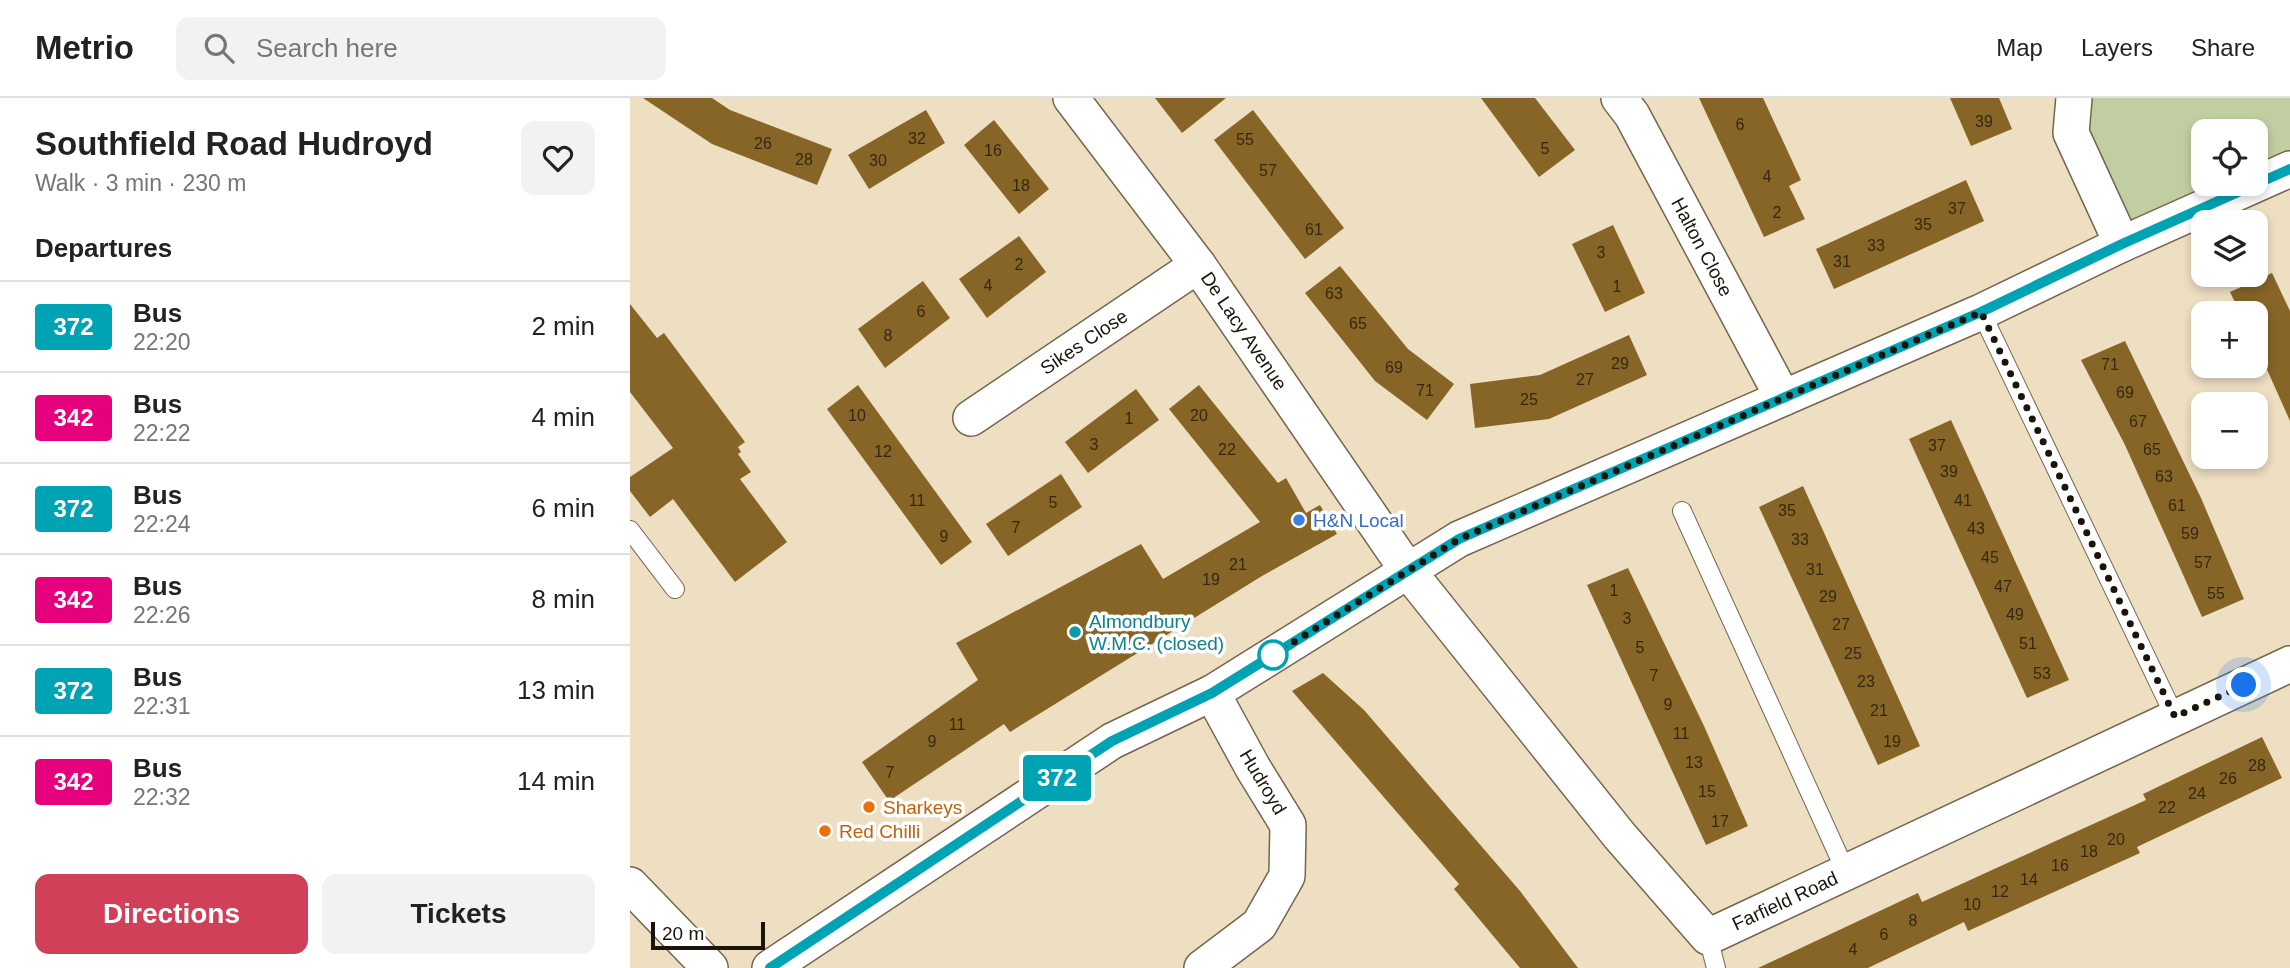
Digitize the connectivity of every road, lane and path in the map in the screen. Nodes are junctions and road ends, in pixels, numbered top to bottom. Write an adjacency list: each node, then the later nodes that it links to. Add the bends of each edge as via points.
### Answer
1 (1071, 98): 6 (street, De Lacy Avenue)
2 (1619, 98): 8 (street, Halton Close)
3 (2074, 98): 5 (street, via 2071,132)
4 (2290, 169): 5 (street)
5 (2122, 244): 7 (street)
6 (1198, 265): 9 (street, Sikes Close); 12 (street, De Lacy Avenue)
7 (1981, 312): 8 (street); 16 (lane)
8 (1783, 398): 12 (street, via 1459,539)
9 (971, 418)
10 (1682, 511): 17 (lane)
11 (630, 530): 13 (lane)
12 (1408, 571): 15 (street); 19 (street, Farfield Road)
13 (675, 589)
14 (2290, 664): 16 (street, Farfield Road)
15 (1212, 693): 21 (street, via 1112,741); 22 (street, Hudroyd, via 1288,825 1287,876 1259,925)
16 (2175, 717): 17 (street, Farfield Road)
17 (1846, 872): 19 (street, Farfield Road)
18 (632, 890): 20 (street)
19 (1712, 953)
20 (710, 968)
21 (770, 968)
22 (1202, 968)

